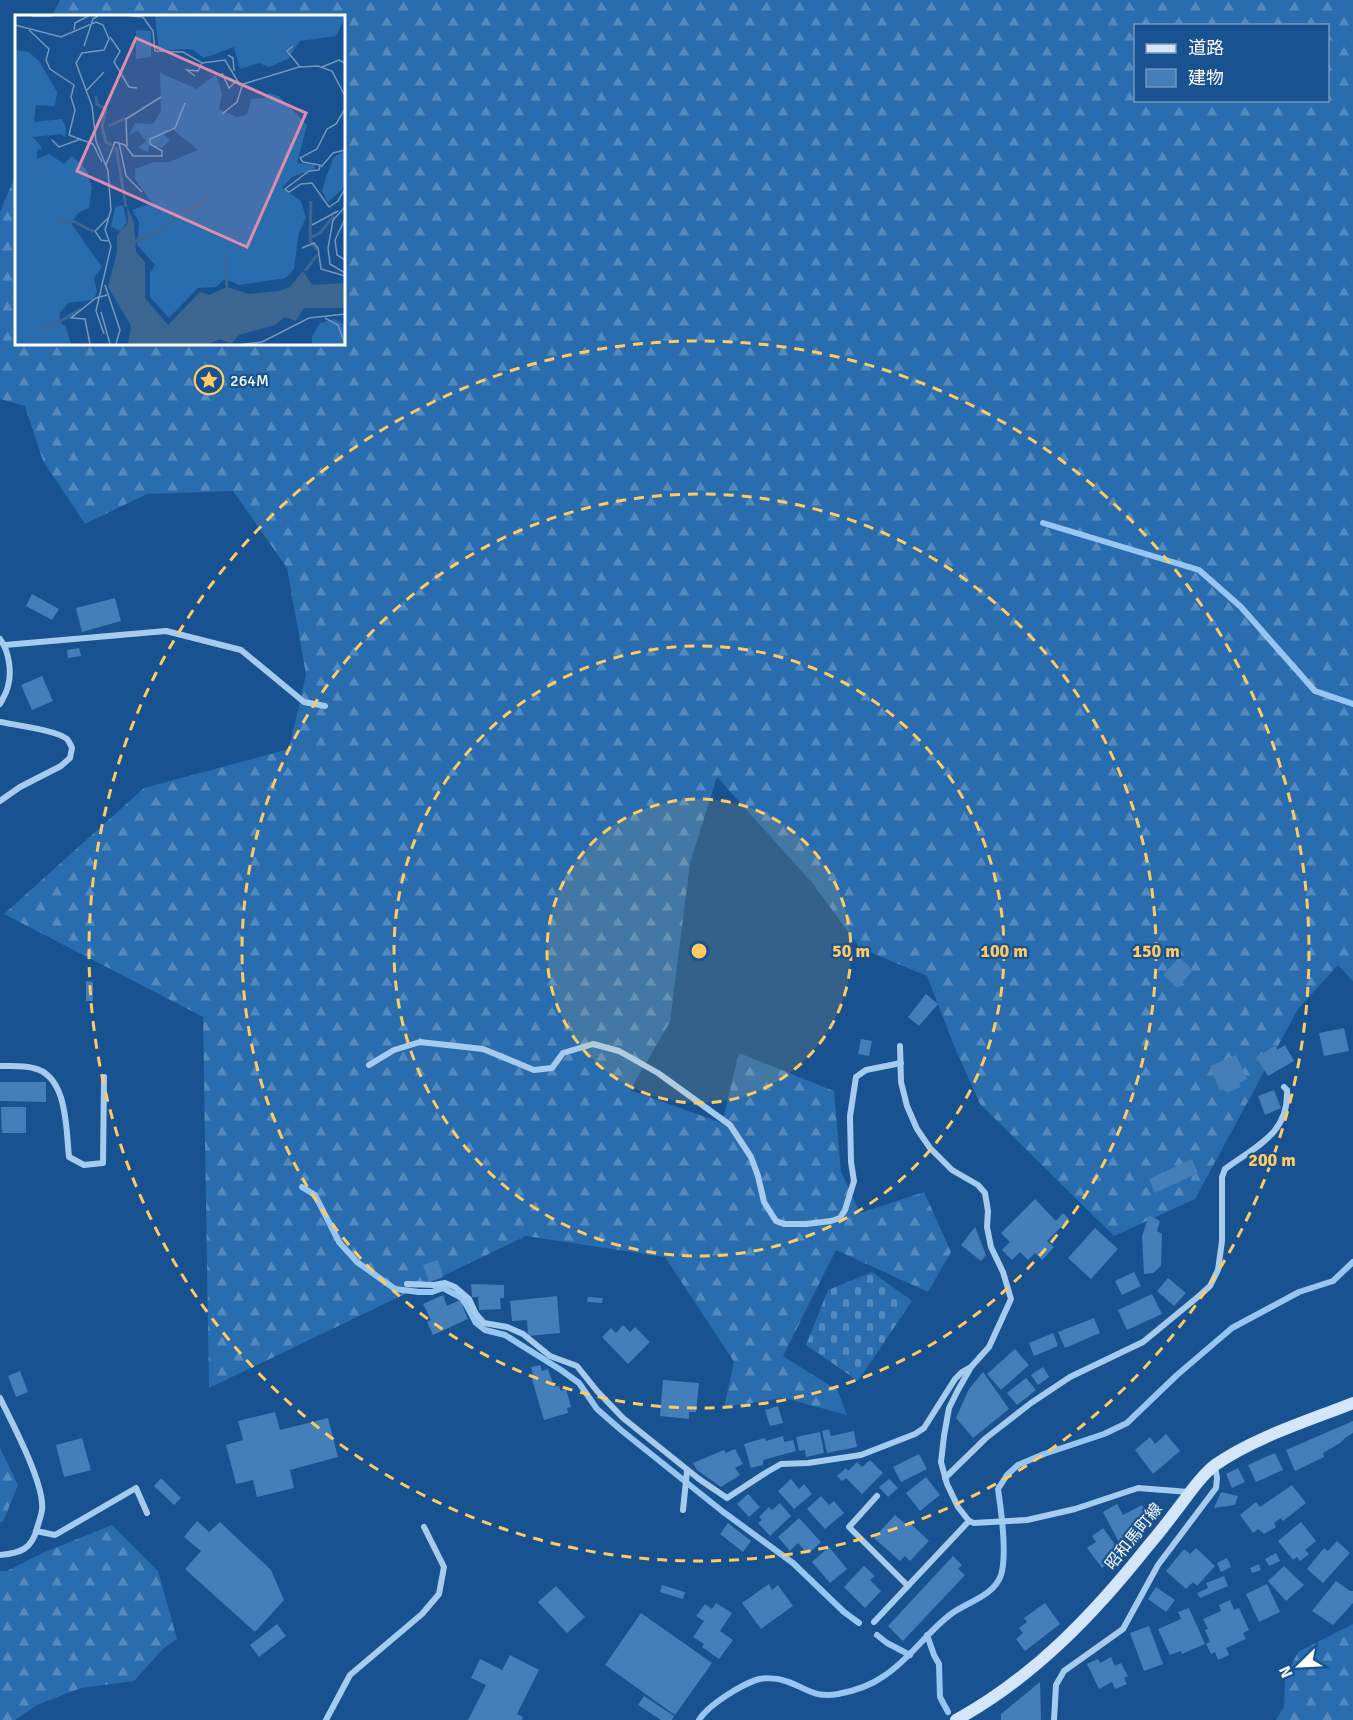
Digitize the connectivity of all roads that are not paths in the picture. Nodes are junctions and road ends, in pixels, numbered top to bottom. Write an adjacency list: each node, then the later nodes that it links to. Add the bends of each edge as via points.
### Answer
1 (0, 639): 2 (street)
2 (5, 645): 3 (street, via 10,666 8,686); 4 (street, via 166,631 241,650 304,702)
3 (0, 704)
4 (325, 706)
5 (0, 722): 6 (street, via 60,736 72,748 70,758 61,766)
6 (0, 801)
7 (900, 1046): 8 (street)
8 (901, 1063): 9 (street, via 866,1070 856,1077 850,1116 854,1181 845,1210 840,1218 806,1224 776,1221 764,1202 751,1157 730,1125 658,1073 619,1051 593,1044 563,1053 552,1068 534,1070 483,1049 420,1042 394,1050); 14 (street, via 901,1082 917,1129 952,1170 985,1193 991,1247 1011,1299 988,1347)
9 (369, 1065)
10 (0, 1066): 11 (street, via 34,1068 49,1074 63,1103 69,1158 84,1165 103,1163)
11 (104, 1077)
12 (1284, 1087): 19 (street, via 1287,1104 1274,1134 1225,1169 1222,1177 1222,1241 1218,1270 1210,1286 1143,1342 1070,1377 1031,1404 986,1438)
13 (406, 1284): 18 (street, via 445,1283 455,1287 469,1299 484,1323 523,1334 550,1356 577,1366 623,1418)
14 (971, 1367): 18 (street, via 955,1379 924,1428 861,1455 781,1464 727,1498); 19 (street, via 949,1408 941,1462)
15 (0, 1398): 26 (street, via 40,1488 42,1508)
16 (1353, 1403): 17 (main road, 昭和馬町線, via 1278,1432)
17 (1215, 1466): 20 (main road, 昭和馬町線); 32 (street, via 1215,1488 1158,1565 1123,1629 1064,1671 1056,1686)
18 (687, 1470): 22 (street)
19 (945, 1478): 24 (street)
20 (1190, 1492): 24 (street, via 1138,1488 1076,1509 1027,1520); 31 (main road, 昭和馬町線, via 1076,1630 1023,1677)
21 (877, 1496): 28 (street, via 849,1527)
22 (683, 1510)
23 (147, 1513): 26 (street, via 136,1488 55,1535)
24 (969, 1521): 28 (street)
25 (424, 1527): 30 (street, via 444,1567 439,1594 422,1614 351,1675)
26 (36, 1531): 27 (street, via 29,1546)
27 (0, 1555)
28 (908, 1586): 29 (street)
29 (874, 1622)
30 (326, 1720)
31 (956, 1720)
32 (1054, 1720)

